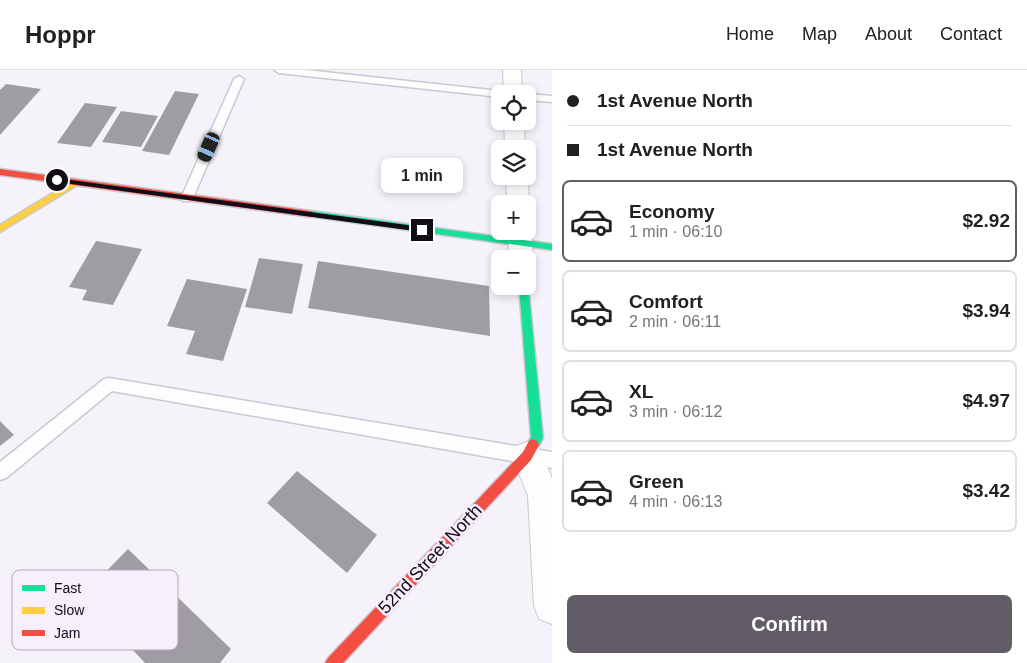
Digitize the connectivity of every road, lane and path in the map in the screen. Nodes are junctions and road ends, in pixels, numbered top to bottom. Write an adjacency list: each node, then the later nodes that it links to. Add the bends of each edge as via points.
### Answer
1 (279, 70): 5 (lane)
2 (512, 70): 4 (street)
3 (239, 79): 10 (lane)
4 (513, 85)
5 (491, 93)
6 (536, 98): 7 (lane)
7 (552, 100)
8 (0, 172): 9 (main road)
9 (76, 182): 10 (main road); 11 (main road)
10 (187, 198): 12 (main road)
11 (0, 229)
12 (520, 244): 13 (main road)
13 (552, 247)
14 (525, 295): 15 (main road, 52nd Street North)
15 (540, 458): 16 (lane, via 109,384); 17 (street); 19 (main road, 52nd Street North)
16 (0, 472)
17 (551, 573): 18 (street)
18 (552, 606)
19 (333, 663)

